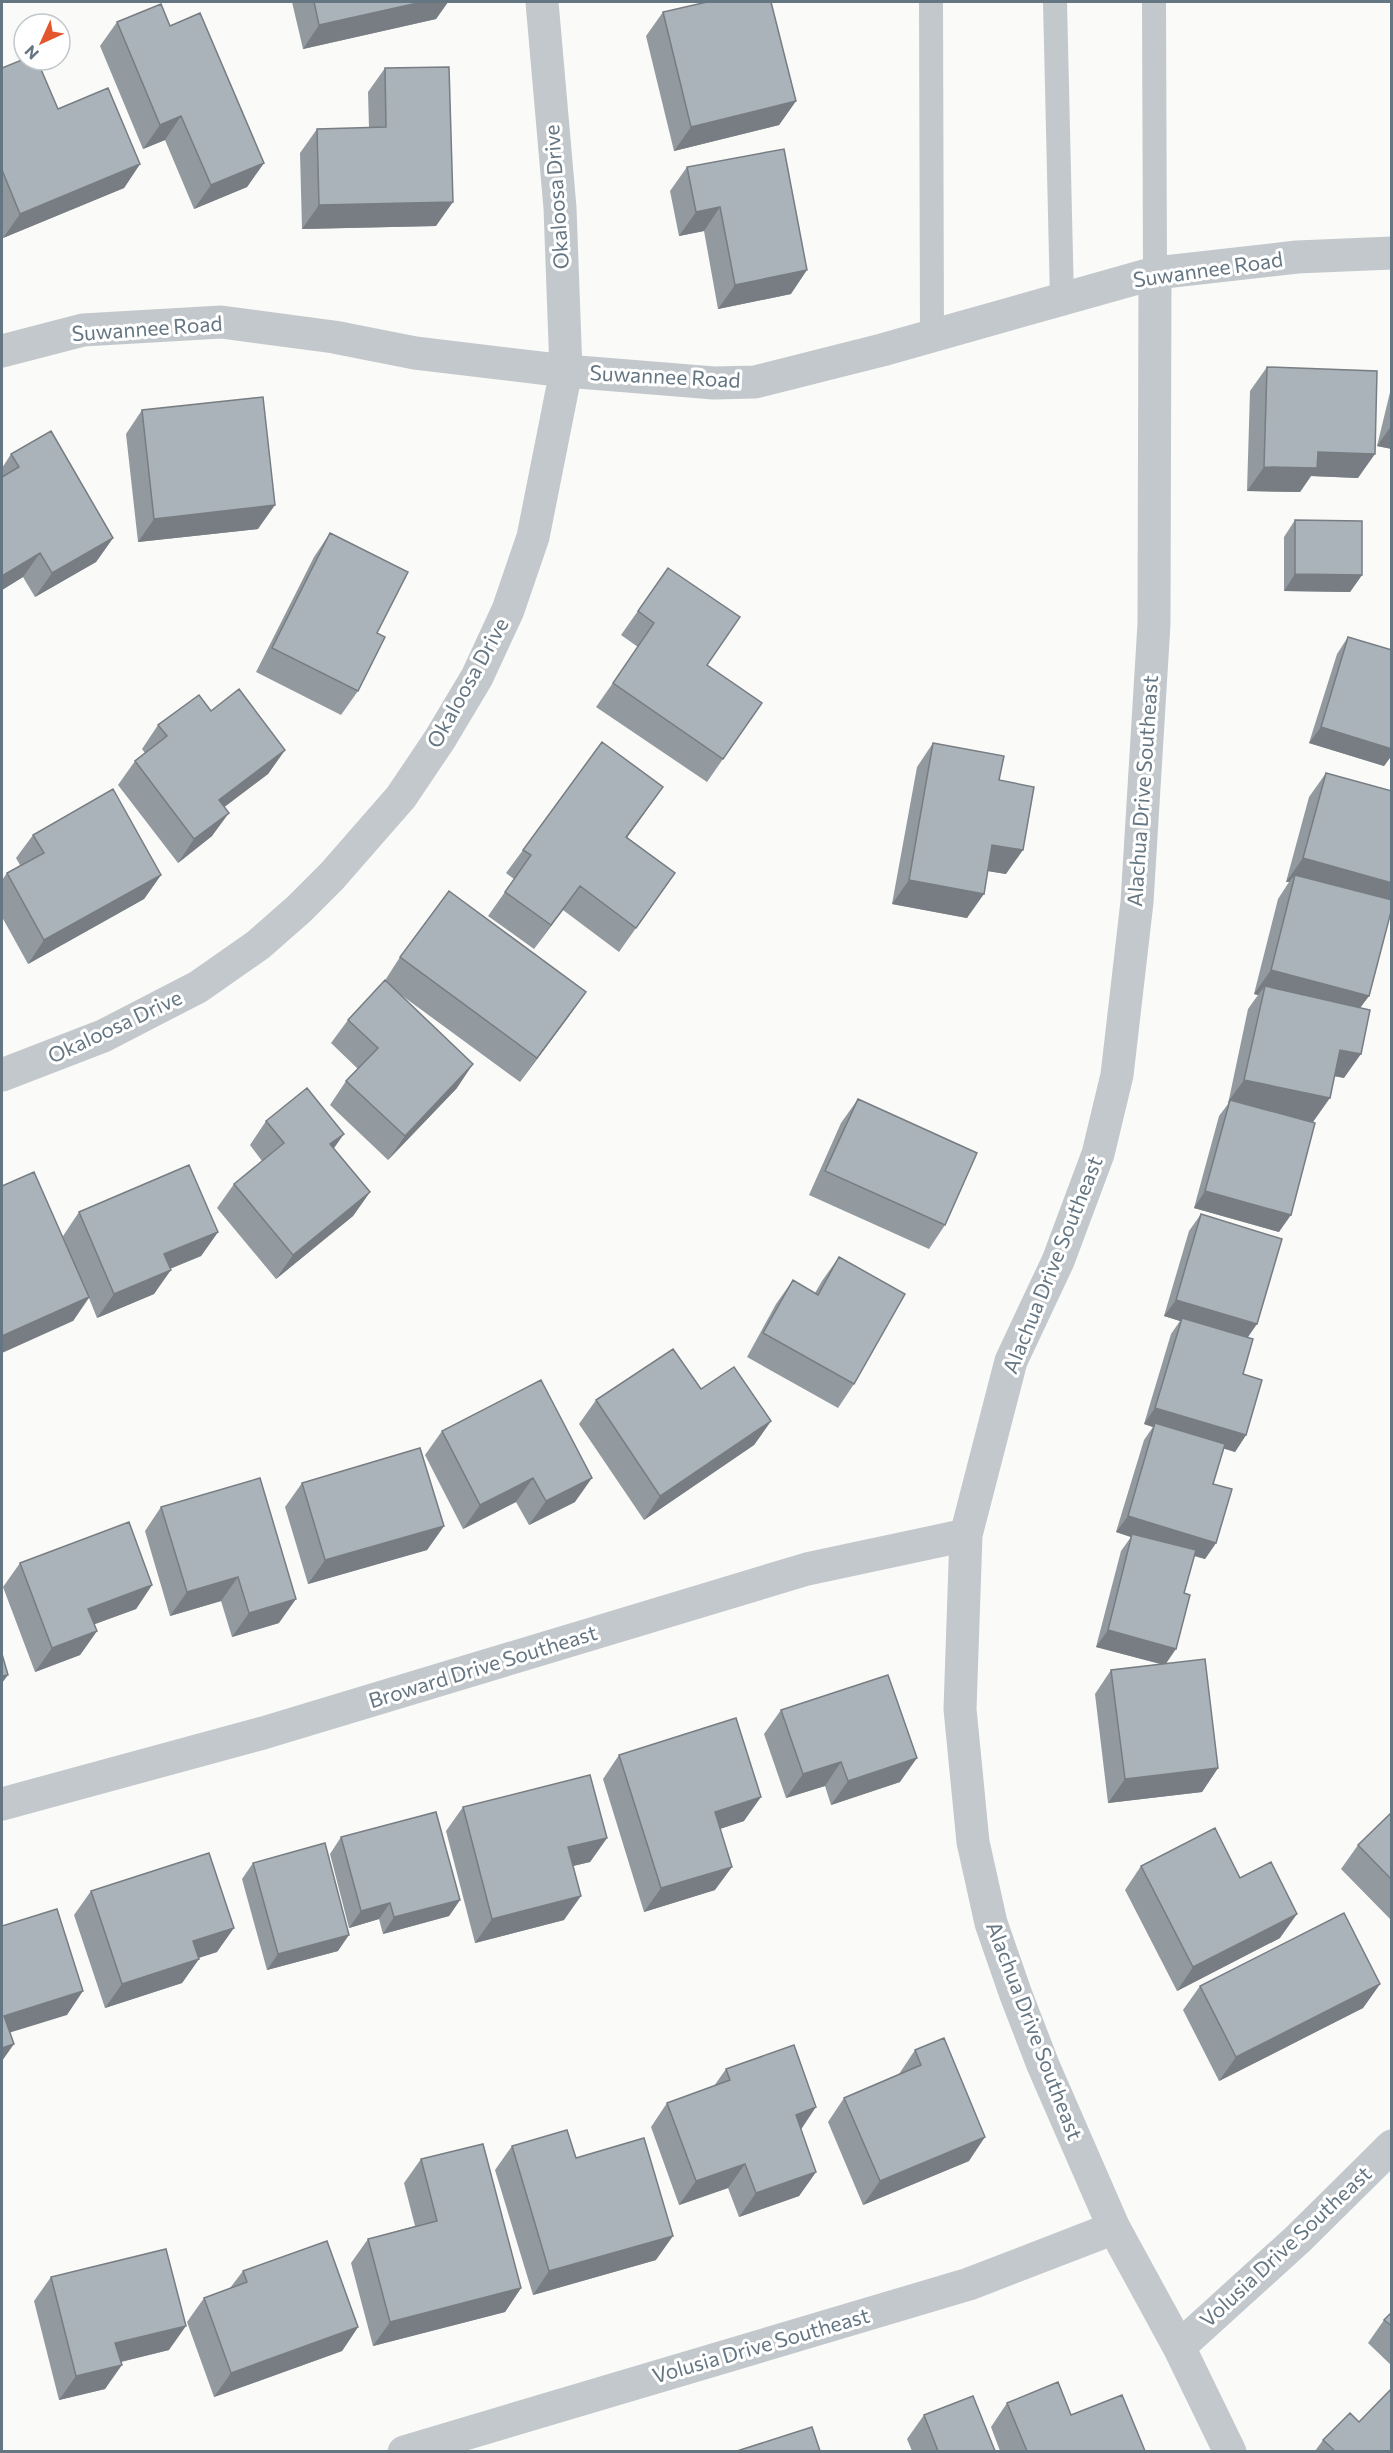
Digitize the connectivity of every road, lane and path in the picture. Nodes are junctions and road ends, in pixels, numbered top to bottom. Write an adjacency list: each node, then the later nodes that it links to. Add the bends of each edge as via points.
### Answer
1 (542, 2): 10 (street, Okaloosa Drive, via 560,208)
2 (931, 2): 8 (lane)
3 (1055, 2): 7 (lane)
4 (1154, 2): 6 (lane)
5 (1392, 253): 6 (street, Suwannee Road, via 1297,257)
6 (1155, 273): 7 (street, Suwannee Road); 12 (street, Alachua Drive Southeast, via 1154,624 1137,902 1117,1075 1098,1154 1058,1261 1011,1361)
7 (1062, 299): 8 (street, Suwannee Road)
8 (932, 336): 10 (street, Suwannee Road, via 755,382 714,383)
9 (2, 351): 10 (street, Suwannee Road, via 83,330 221,322 334,337 415,353)
10 (566, 371): 11 (street, Okaloosa Drive, via 533,537 508,610 477,677 401,797 299,909 258,945 198,987 103,1036)
11 (2, 1075)
12 (966, 1535): 13 (street, Broward Drive Southeast, via 807,1569 263,1733); 15 (street, Alachua Drive Southeast, via 960,1709 973,1842 981,1882 991,1923 1042,2065)
13 (2, 1804)
14 (1392, 2146): 16 (street, Volusia Drive Southeast, via 1298,2239)
15 (1114, 2228): 16 (street, Alachua Drive Southeast); 17 (street, Volusia Drive Southeast, via 969,2284)
16 (1179, 2347): 18 (street, Alachua Drive Southeast)
17 (404, 2451)
18 (1230, 2451)

